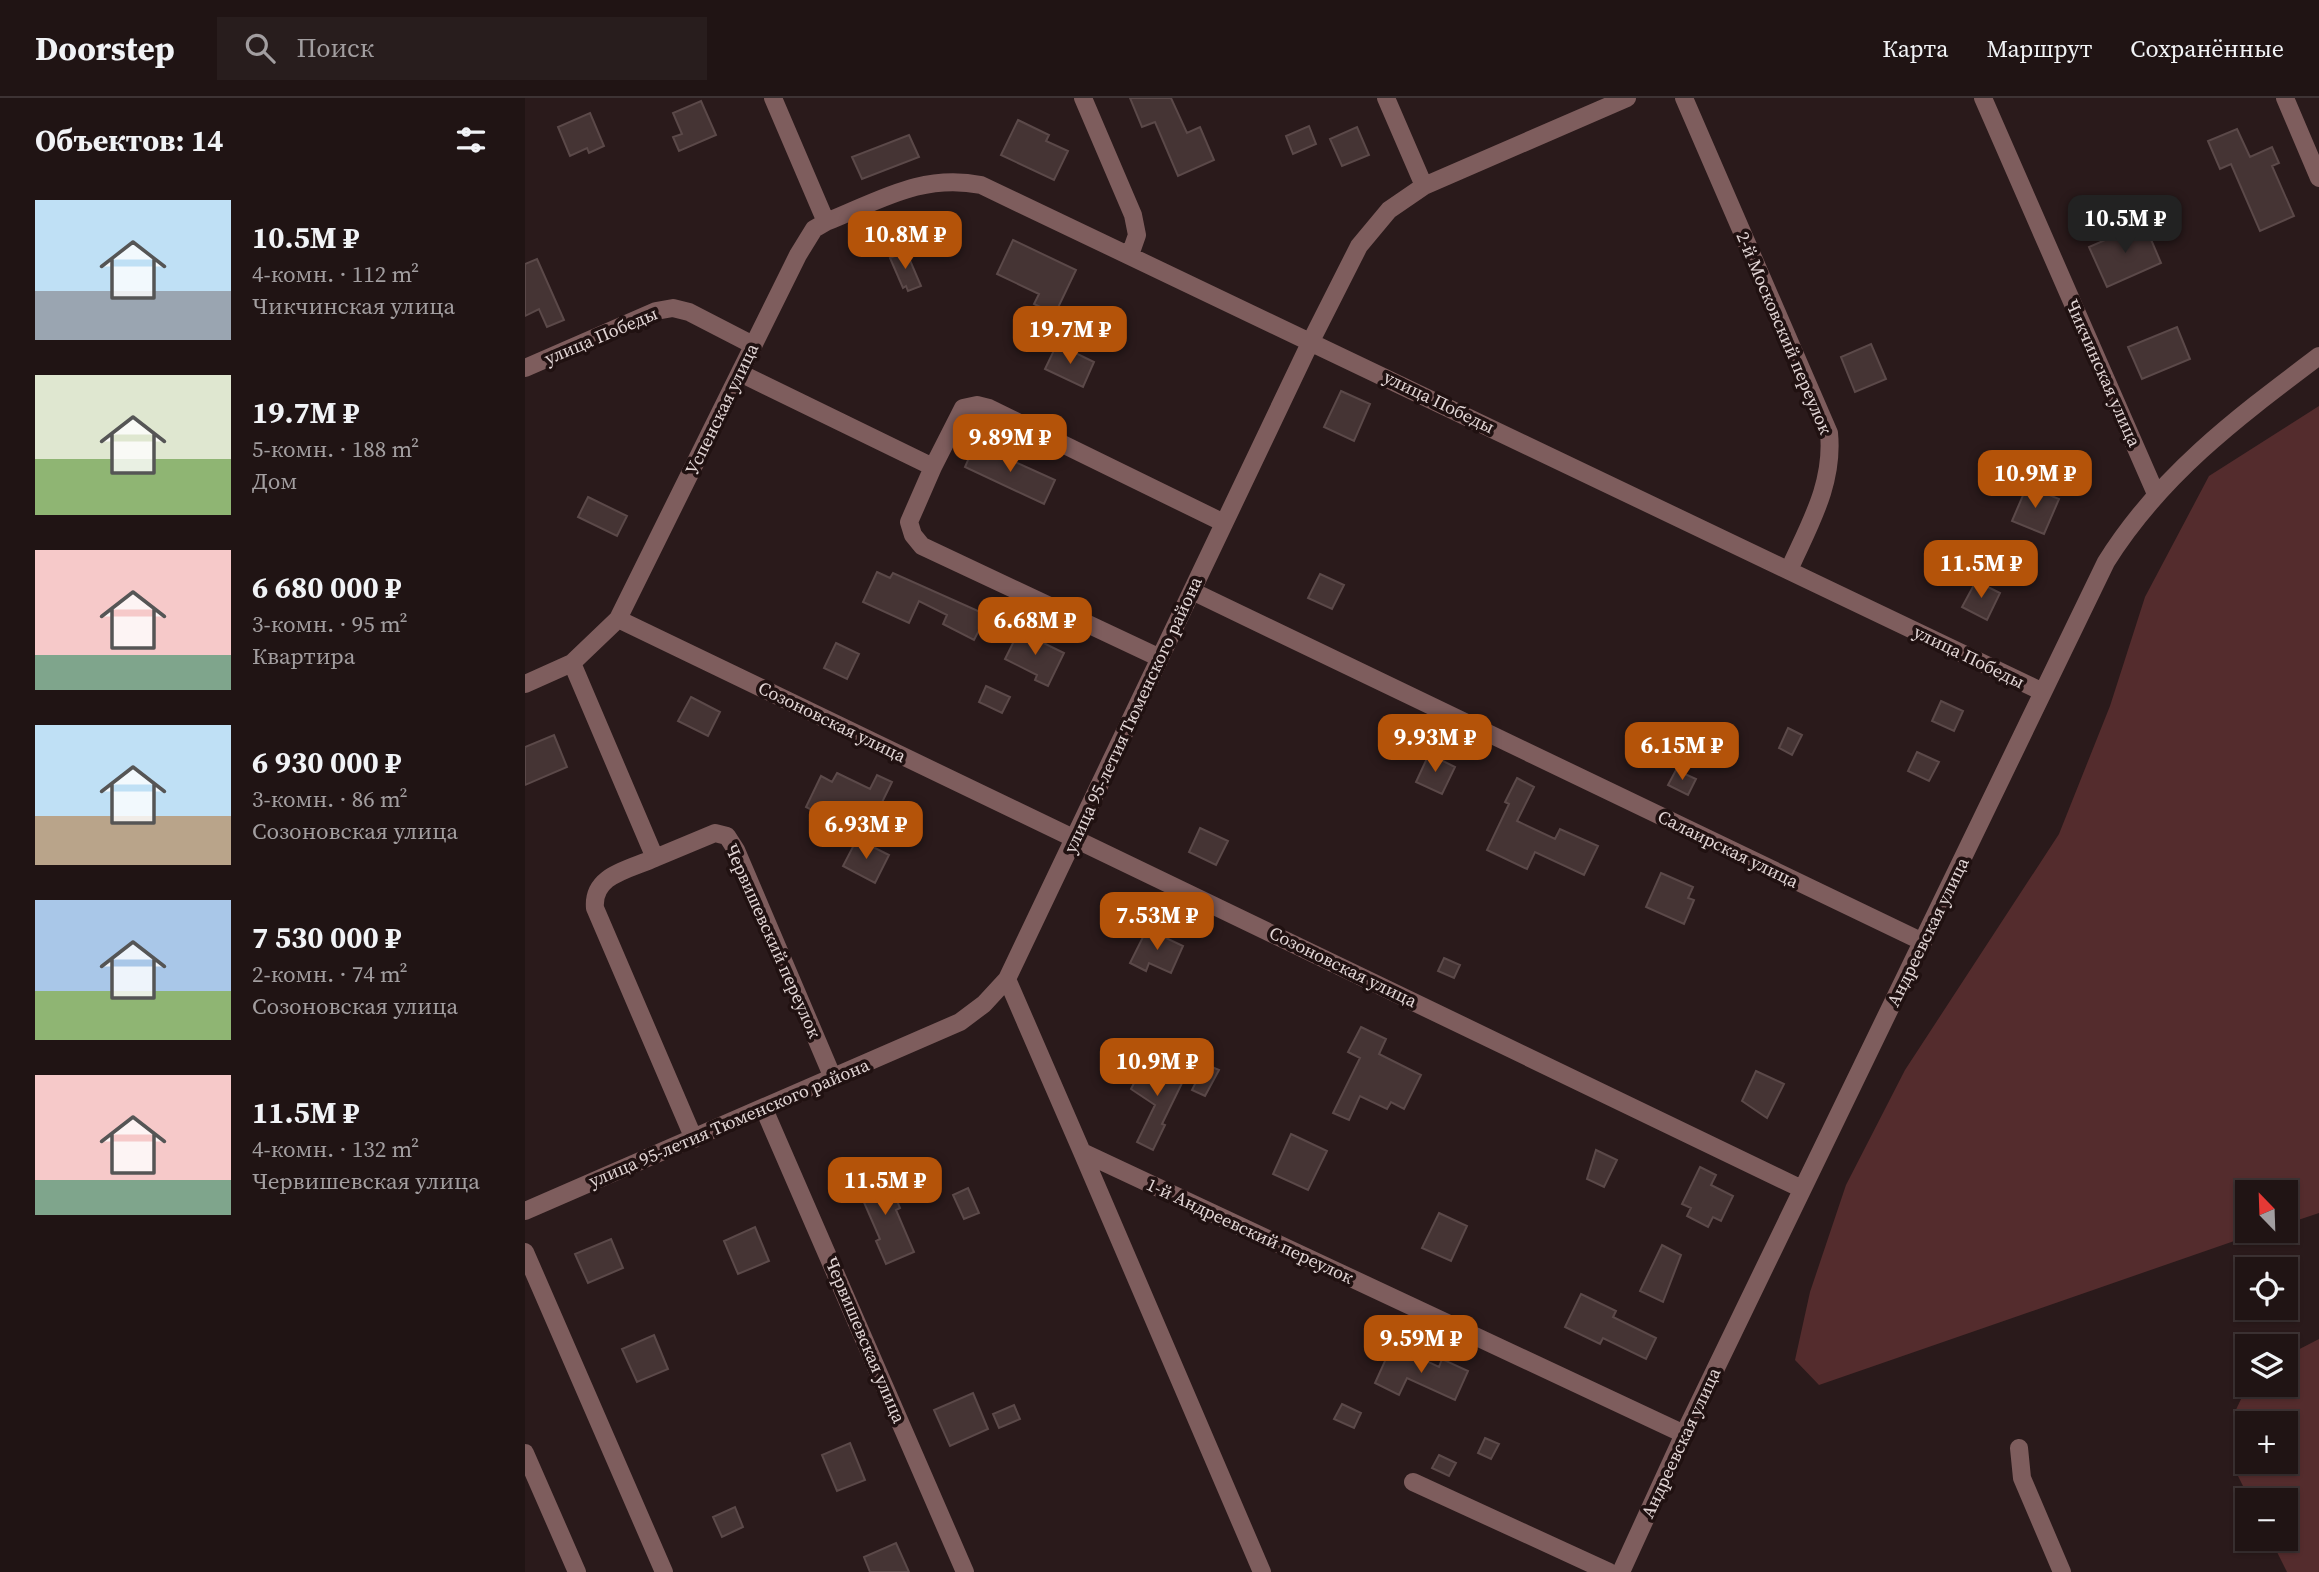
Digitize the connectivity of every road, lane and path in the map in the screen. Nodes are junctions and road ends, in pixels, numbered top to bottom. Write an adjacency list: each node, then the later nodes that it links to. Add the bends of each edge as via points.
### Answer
1 (773, 98): 10 (street)
2 (1083, 98): 11 (street, via 1133,215 1137,235)
3 (1386, 98): 9 (street)
4 (1627, 98): 9 (street, улица 95-летия Тюменского района)
5 (1684, 98): 20 (street, 2-й Московский переулок, via 1829,433 1828,481)
6 (1983, 98): 18 (street, Чикчинская улица)
7 (2284, 98): 8 (street)
8 (2319, 178)
9 (1425, 186): 12 (street, улица 95-летия Тюменского района, via 1389,210 1359,246)
10 (826, 222): 11 (street, улица Победы, via 916,186 957,181 981,186); 13 (street, Успенская улица, via 805,242)
11 (1131, 255): 12 (street, улица Победы)
12 (1311, 341): 19 (street, улица 95-летия Тюменского района); 20 (street, улица Победы)
13 (753, 345): 15 (street, улица Победы, via 673,307); 16 (street, Успенская улица)
14 (2319, 356): 18 (street, Андреевская улица, via 2205,445)
15 (525, 368)
16 (740, 373): 17 (street); 22 (street, Успенская улица)
17 (933, 467): 19 (street, via 963,408 977,405); 23 (street, via 909,522 922,546)
18 (2156, 494): 26 (street, Андреевская улица, via 2106,562)
19 (1224, 523): 21 (street, улица 95-летия Тюменского района)
20 (1789, 570): 26 (street, улица Победы)
21 (1192, 591): 23 (street, улица 95-летия Тюменского района); 29 (street, Салаирская улица)
22 (618, 620): 24 (street, Успенская улица); 27 (street, Созоновская улица)
23 (1160, 659): 27 (street, улица 95-летия Тюменского района)
24 (572, 663): 25 (street, Успенская улица); 28 (street)
25 (525, 684)
26 (2043, 692): 29 (street, Андреевская улица)
27 (1075, 838): 30 (street, улица 95-летия Тюменского района); 35 (street, Созоновская улица)
28 (655, 858): 31 (street, Червишевский переулок, via 715,833 727,836); 33 (street, Червишевский переулок, via 599,883 593,894 594,908)
29 (1923, 943): 35 (street, Андреевская улица)
30 (1007, 979): 31 (street, улица 95-летия Тюменского района, via 960,1022); 34 (street)
31 (833, 1078): 32 (street, улица 95-летия Тюменского района)
32 (764, 1109): 33 (street, улица 95-летия Тюменского района); 44 (street, Червишевская улица)
33 (694, 1139): 36 (street, улица 95-летия Тюменского района)
34 (1082, 1152): 38 (street, 1-й Андреевский переулок); 45 (street)
35 (1802, 1189): 38 (street, Андреевская улица)
36 (525, 1211)
37 (525, 1252): 43 (street)
38 (1684, 1434): 47 (street, Андреевская улица)
39 (2019, 1448): 48 (street, via 2022,1478)
40 (525, 1453): 42 (street)
41 (1413, 1482): 46 (street)
42 (577, 1572)
43 (664, 1572)
44 (965, 1572)
45 (1262, 1572)
46 (1609, 1572)
47 (1621, 1572)
48 (2061, 1572)

